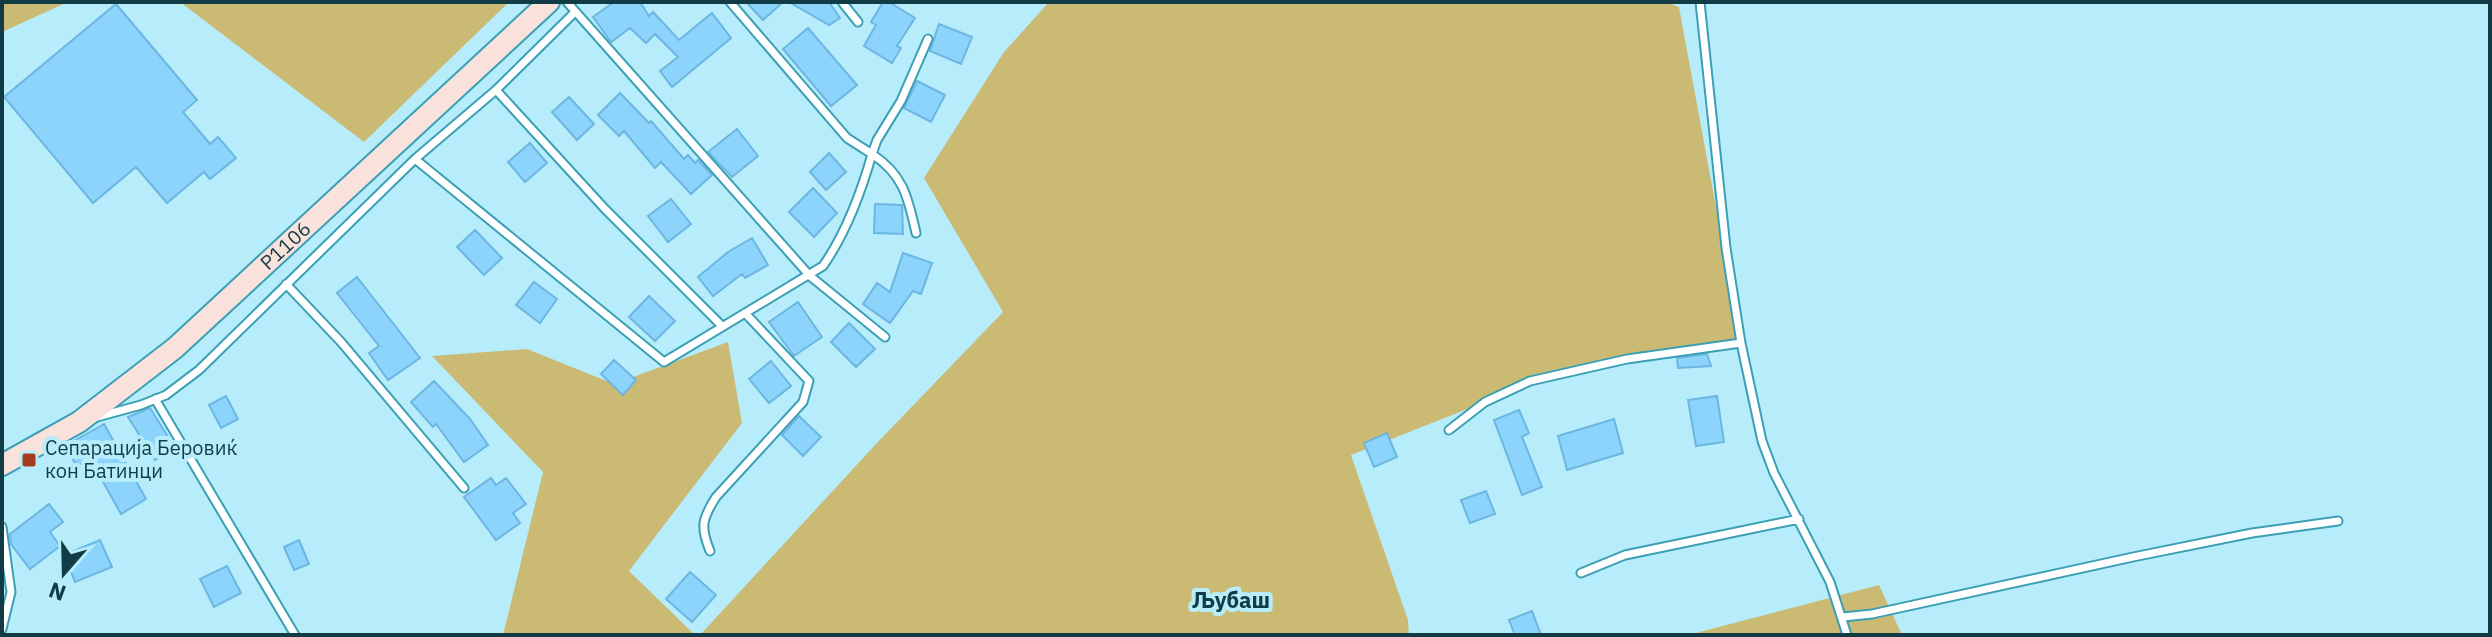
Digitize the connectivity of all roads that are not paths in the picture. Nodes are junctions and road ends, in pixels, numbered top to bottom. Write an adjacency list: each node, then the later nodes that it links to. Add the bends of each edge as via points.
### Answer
1 (549, 2): 20 (main road, P1106, via 225,304)
2 (567, 2): 6 (lane)
3 (730, 2): 10 (lane, via 847,138)
4 (842, 2): 7 (lane)
5 (1700, 2): 18 (lane)
6 (575, 12): 9 (lane); 13 (lane)
7 (858, 22)
8 (928, 39): 10 (lane)
9 (496, 90): 11 (lane); 16 (lane)
10 (872, 154): 12 (lane, via 888,164 906,191); 13 (lane, via 836,248)
11 (415, 159): 14 (lane); 16 (lane, via 664,362)
12 (916, 233)
13 (810, 276): 15 (lane); 17 (lane)
14 (286, 284): 19 (lane, via 199,370); 23 (lane)
15 (745, 313): 16 (lane); 27 (lane, via 809,381 803,402 706,513 703,523)
16 (722, 326)
17 (885, 337)
18 (1741, 343): 21 (lane, via 1627,359 1530,381 1485,402); 24 (lane, via 1762,441)
19 (155, 399): 20 (lane); 31 (lane)
20 (79, 422): 22 (main road, P1106)
21 (1449, 430)
22 (2, 465)
23 (464, 488)
24 (1799, 519): 28 (lane, via 1625,555); 29 (lane)
25 (2338, 521): 29 (lane, via 2252,533)
26 (2, 527): 30 (lane, via 11,592)
27 (710, 551)
28 (1581, 573)
29 (1843, 617): 32 (lane)
30 (2, 629)
31 (295, 635)
32 (1847, 635)

